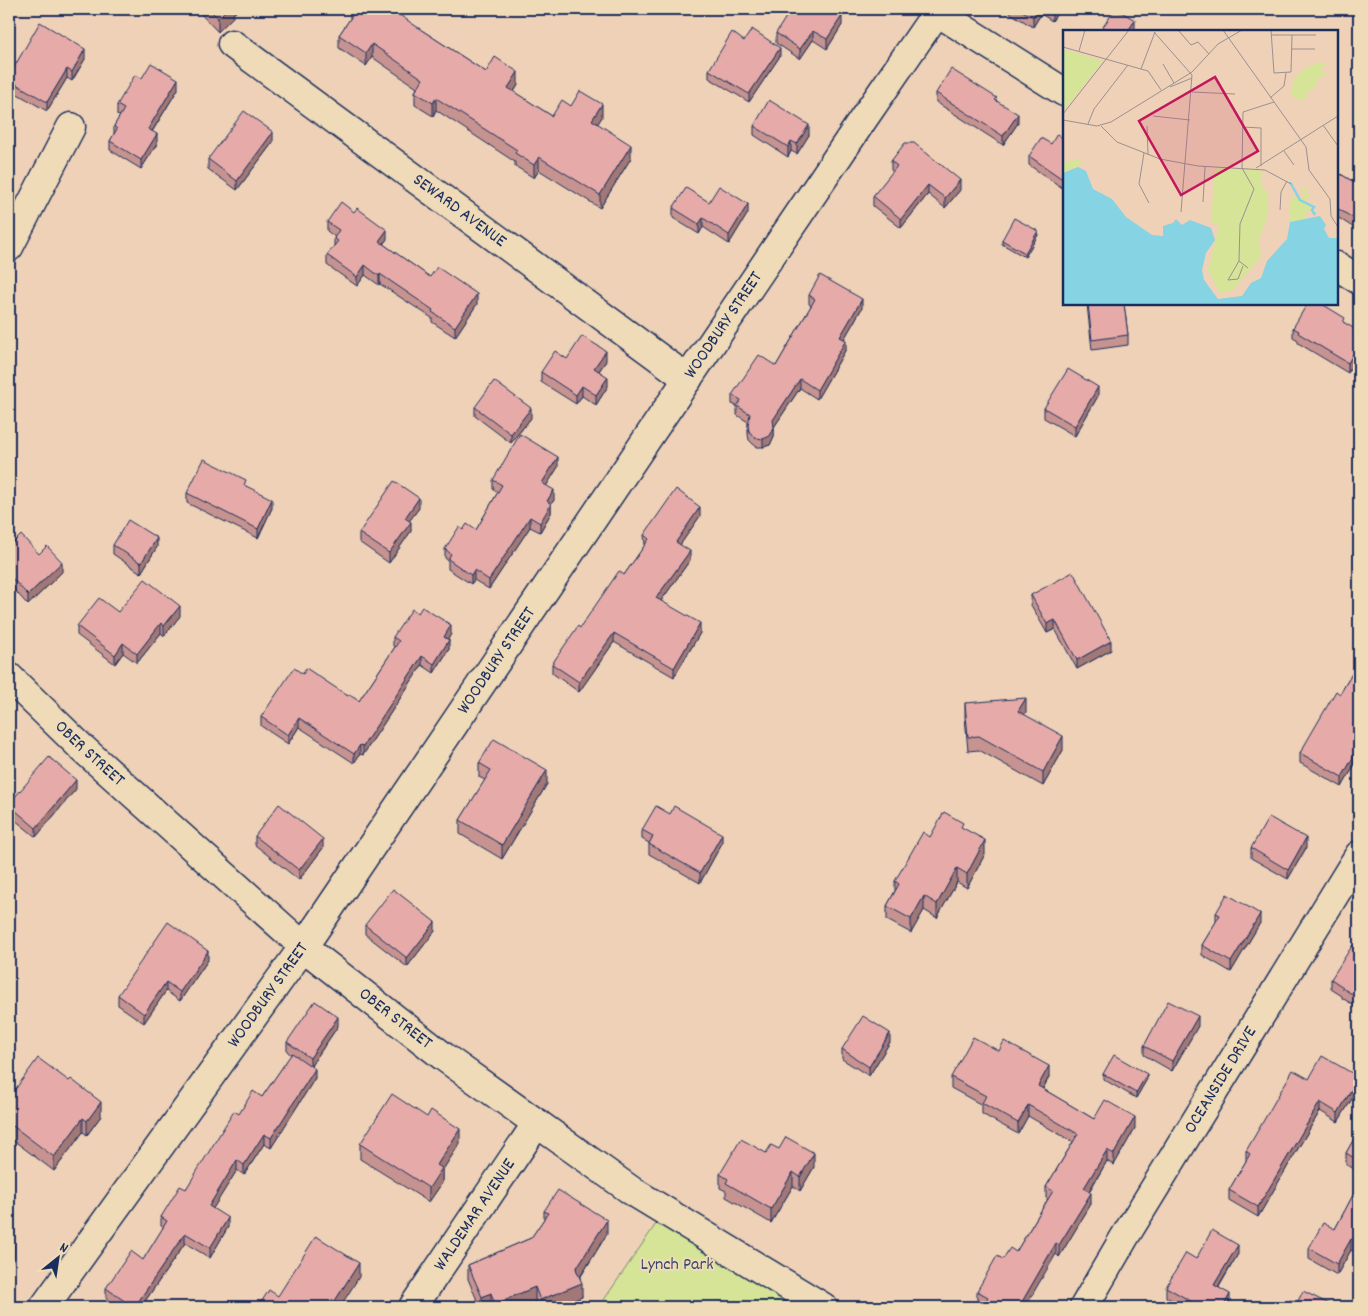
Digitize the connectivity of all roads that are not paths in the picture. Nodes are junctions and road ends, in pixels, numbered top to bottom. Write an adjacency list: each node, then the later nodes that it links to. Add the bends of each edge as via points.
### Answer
1 (938, 10): 3 (street); 8 (street, WOODBURY STREET)
2 (232, 44): 8 (street, SEWARD AVENUE)
3 (1063, 91)
4 (71, 127): 5 (street)
5 (9, 247)
6 (1338, 267): 7 (street)
7 (1359, 280)
8 (688, 378): 12 (street, WOODBURY STREET)
9 (9, 677): 12 (street, OBER STREET, via 81,748)
10 (1359, 855): 11 (street, OCEANSIDE DRIVE)
11 (1350, 890): 17 (street, OCEANSIDE DRIVE, via 1129,1229)
12 (304, 946): 13 (street, OBER STREET, via 444,1057); 14 (street, WOODBURY STREET)
13 (536, 1123): 15 (street, WALDEMAR AVENUE); 16 (street, OBER STREET, via 632,1191)
14 (44, 1307)
15 (413, 1307)
16 (823, 1307)
17 (1084, 1307)

